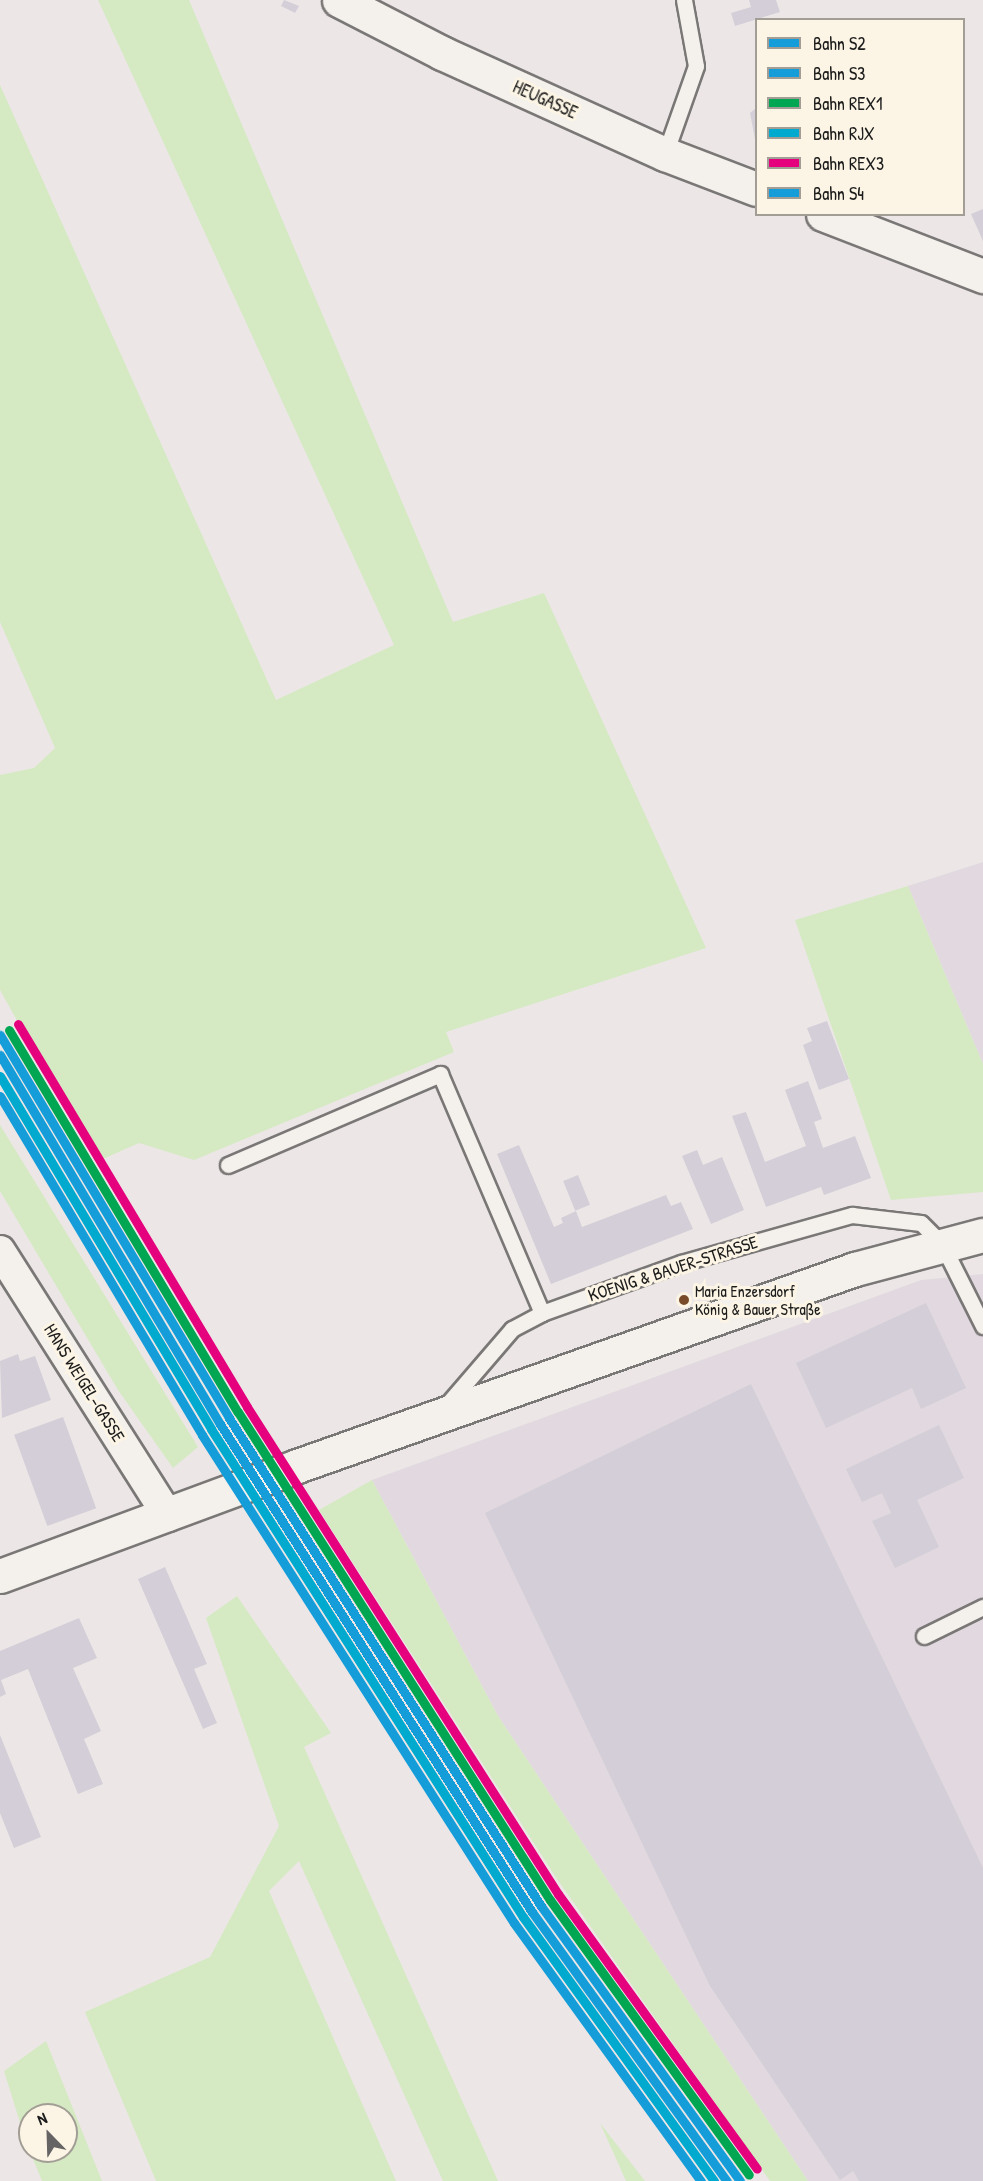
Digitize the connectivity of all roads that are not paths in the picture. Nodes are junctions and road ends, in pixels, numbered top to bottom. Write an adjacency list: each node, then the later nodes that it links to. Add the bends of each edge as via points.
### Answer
1 (339, 0): 3 (street, HEUGASSE, via 442,53)
2 (684, 0): 3 (lane, via 696,66)
3 (665, 154): 4 (street, HEUGASSE)
4 (755, 189)
5 (828, 216): 6 (street)
6 (983, 276)
7 (228, 1165): 11 (lane, via 440,1074)
8 (983, 1235): 9 (street, KOENIG & BAUER-STRASSE)
9 (942, 1244): 11 (lane, KOENIG & BAUER-STRASSE, via 921,1223 852,1215 681,1263); 12 (lane); 13 (street, KOENIG & BAUER-STRASSE, via 855,1269)
10 (0, 1251): 14 (street, HANS WEIGEL-GASSE)
11 (542, 1313): 13 (lane, KOENIG & BAUER-STRASSE, via 513,1329)
12 (983, 1326)
13 (437, 1416): 14 (street, KOENIG & BAUER-STRASSE)
14 (168, 1516): 15 (street, KOENIG & BAUER-STRASSE)
15 (0, 1576)
16 (983, 1608): 17 (lane)
17 (924, 1636)

